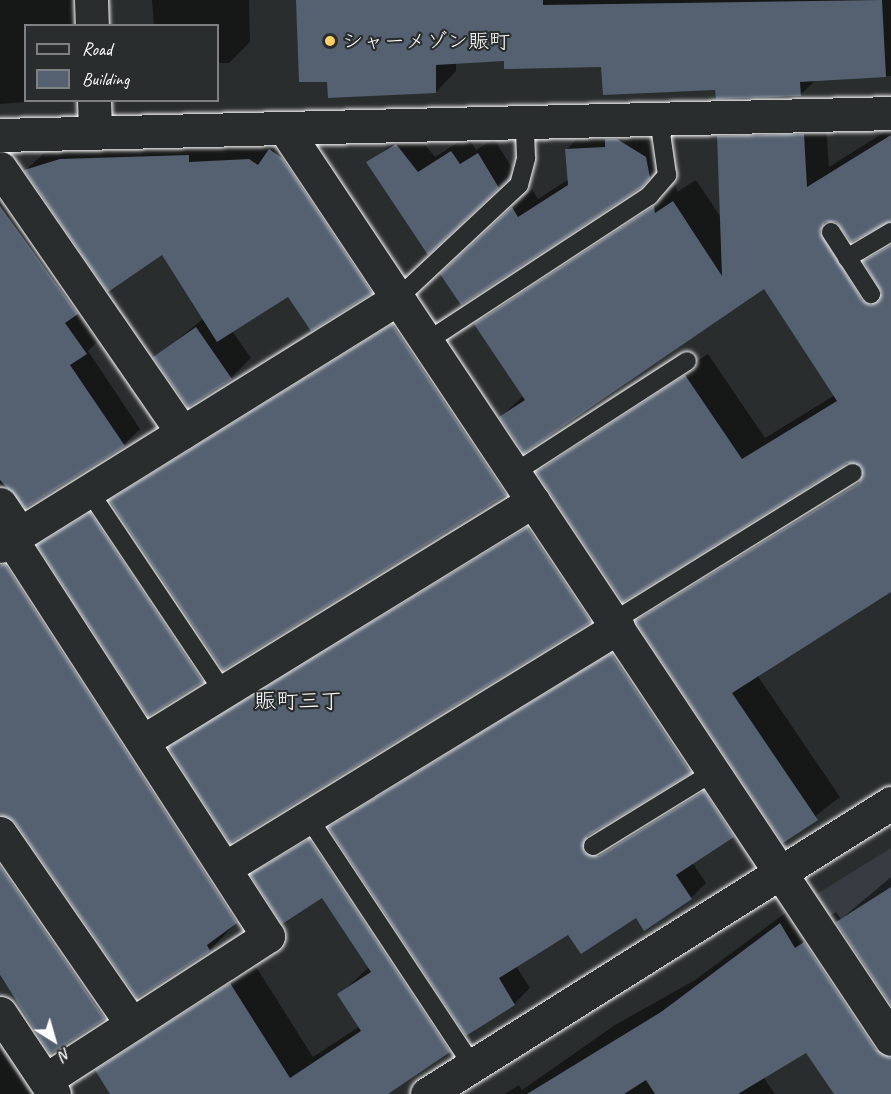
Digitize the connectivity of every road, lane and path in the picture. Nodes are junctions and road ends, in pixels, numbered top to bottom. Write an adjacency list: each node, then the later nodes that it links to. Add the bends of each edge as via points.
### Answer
1 (91, 0): 2 (street)
2 (92, 24)
3 (94, 102): 8 (street)
4 (891, 113): 5 (street)
5 (659, 119): 6 (street); 16 (lane, via 667,175 649,196)
6 (525, 123): 7 (street); 15 (lane, via 526,158 519,185)
7 (285, 129): 8 (street); 15 (street)
8 (95, 133): 9 (street)
9 (0, 135)
10 (0, 168): 18 (street)
11 (831, 232): 13 (lane)
12 (891, 232): 13 (lane)
13 (847, 258): 14 (lane)
14 (872, 294)
15 (397, 298): 16 (street); 18 (street)
16 (426, 342): 19 (street)
17 (687, 361): 19 (lane)
18 (182, 432): 21 (street)
19 (514, 473): 22 (street)
20 (853, 473): 25 (lane)
21 (89, 491): 24 (street); 26 (lane)
22 (533, 501): 25 (street); 26 (street)
23 (0, 504): 24 (street)
24 (10, 539): 27 (street)
25 (616, 624): 28 (street); 30 (street)
26 (223, 691): 27 (street)
27 (143, 741): 33 (street)
28 (715, 771): 32 (lane); 34 (street)
29 (891, 803): 34 (street)
30 (308, 818): 33 (street); 38 (lane)
31 (0, 833): 36 (street)
32 (593, 846)
33 (225, 868): 36 (street, via 268,936)
34 (782, 870): 37 (street); 38 (street)
35 (0, 1013): 39 (street)
36 (132, 1024): 39 (street)
37 (891, 1039)
38 (472, 1065): 40 (street)
39 (50, 1087)
40 (427, 1094)

